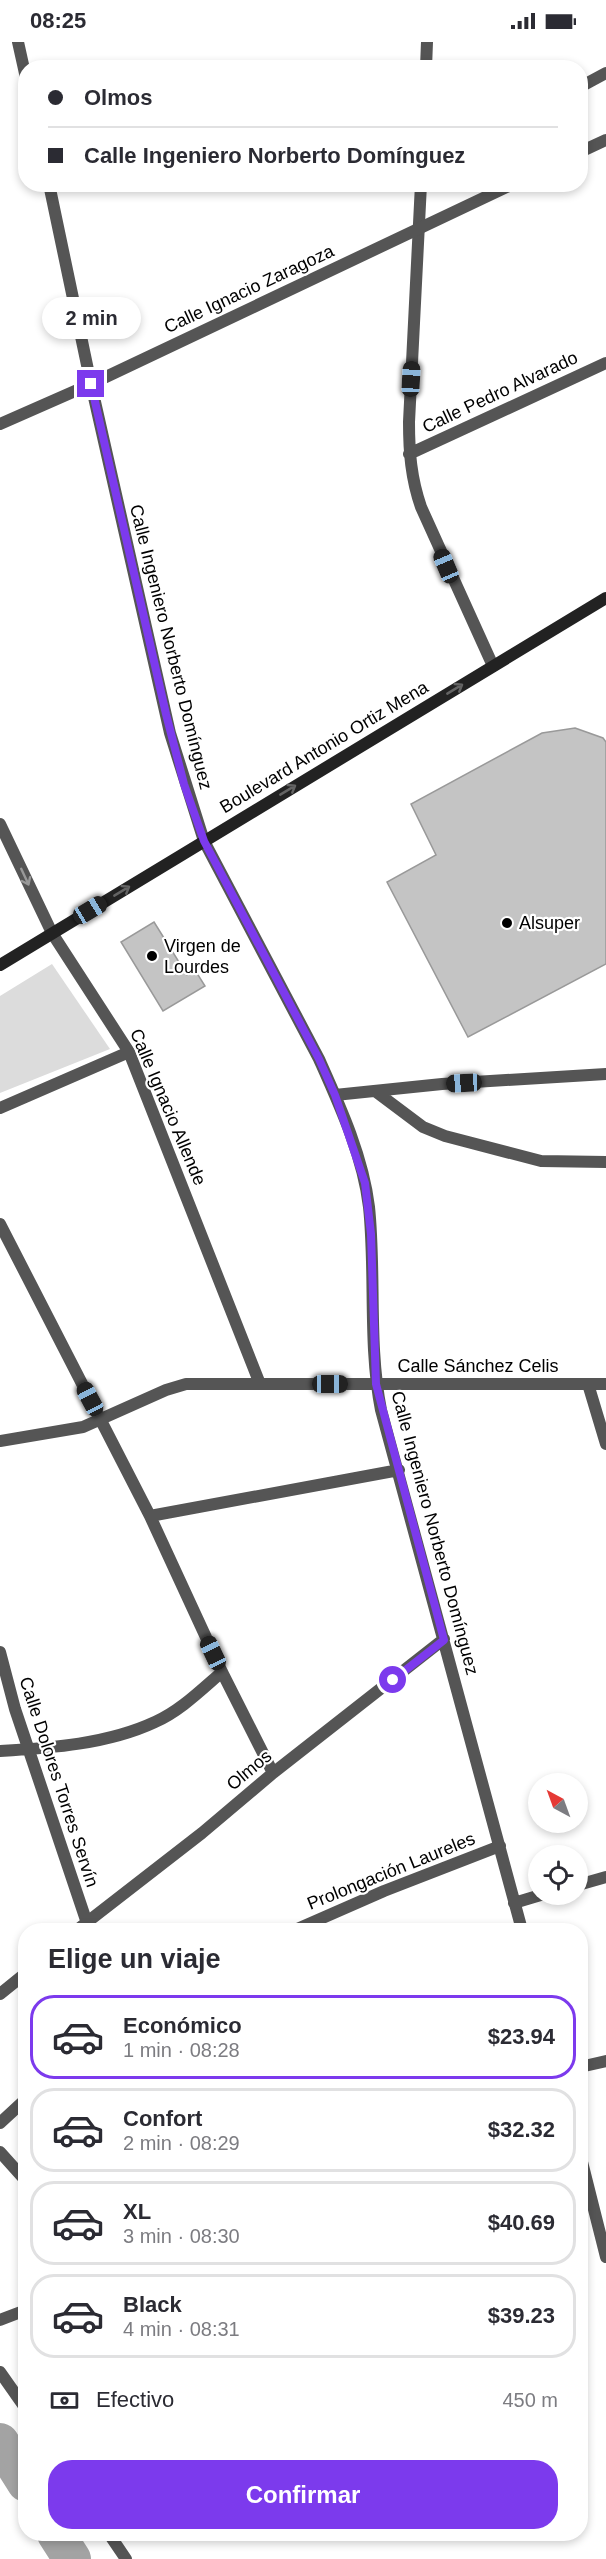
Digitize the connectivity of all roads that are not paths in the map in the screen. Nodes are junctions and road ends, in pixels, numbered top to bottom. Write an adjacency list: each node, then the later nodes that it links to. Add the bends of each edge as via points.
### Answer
1 (18, 42): 3 (street)
2 (427, 42): 4 (street)
3 (22, 60)
4 (426, 60)
5 (606, 73): 6 (street)
6 (588, 83)
7 (606, 140): 8 (street)
8 (588, 148)
9 (51, 192): 14 (street, Calle Ingeniero Norberto Domínguez)
10 (420, 192): 12 (street)
11 (496, 192): 12 (street, Calle Ignacio Zaragoza)
12 (418, 230): 14 (street, Calle Ignacio Zaragoza); 16 (street)
13 (606, 363): 16 (street, Calle Pedro Alvarado)
14 (91, 384): 15 (street, Calle Ignacio Zaragoza); 20 (street, Calle Ingeniero Norberto Domínguez, via 170,733)
15 (0, 424)
16 (408, 454): 18 (street, via 421,507)
17 (606, 598): 18 (main road, Boulevard Antonio Ortiz Mena)
18 (493, 666): 20 (main road, Boulevard Antonio Ortiz Mena, one-way to 18)
19 (0, 824): 21 (street, Calle Ignacio Allende, one-way to 21)
20 (204, 841): 21 (main road, Boulevard Antonio Ortiz Mena, one-way to 20); 26 (street, Calle Ingeniero Norberto Domínguez)
21 (52, 933): 22 (main road, Boulevard Antonio Ortiz Mena); 23 (street, Calle Ignacio Allende)
22 (0, 965)
23 (129, 1052): 27 (street); 30 (street, Calle Ignacio Allende)
24 (606, 1074): 25 (street)
25 (375, 1091): 26 (street); 28 (street, via 423,1126 445,1136 541,1161)
26 (335, 1095): 31 (street, Calle Ingeniero Norberto Domínguez, via 355,1150 369,1206)
27 (0, 1108)
28 (606, 1162)
29 (0, 1224): 34 (street)
30 (260, 1384): 31 (street, Calle Sánchez Celis); 34 (street, Calle Sánchez Celis, via 186,1384)
31 (376, 1384): 32 (street, Calle Sánchez Celis); 37 (street, Calle Ingeniero Norberto Domínguez)
32 (588, 1384): 33 (street, Calle Sánchez Celis); 36 (street)
33 (606, 1384)
34 (101, 1420): 35 (street, Calle Sánchez Celis, via 59,1432); 38 (street)
35 (0, 1441)
36 (606, 1444)
37 (399, 1470): 38 (street); 39 (street, Calle Ingeniero Norberto Domínguez)
38 (150, 1516): 41 (street)
39 (444, 1640): 44 (street, Olmos); 45 (street, Calle Ingeniero Norberto Domínguez)
40 (0, 1652): 42 (street, Calle Dolores Torres Servín)
41 (222, 1672): 42 (street, via 157,1722 100,1739); 44 (street)
42 (28, 1749): 43 (street); 51 (street, Calle Dolores Torres Servín)
43 (0, 1751)
44 (273, 1773): 52 (street, Olmos)
45 (500, 1846): 49 (street, Calle Ingeniero Norberto Domínguez); 50 (street, Prolongación Laureles)
46 (606, 1877): 47 (street)
47 (588, 1882)
48 (528, 1899): 49 (street)
49 (514, 1903): 55 (street, Calle Ingeniero Norberto Domínguez)
50 (331, 1915): 53 (street, Prolongación Laureles); 54 (street)
51 (81, 1923)
52 (87, 1923)
53 (312, 1923)
54 (326, 1923)
55 (520, 1923)
56 (18, 1979): 57 (street)
57 (0, 1994)
58 (606, 2061): 59 (street)
59 (588, 2065)
60 (18, 2106): 61 (street)
61 (0, 2123)
62 (0, 2152): 63 (street)
63 (18, 2172)
64 (588, 2185): 65 (street)
65 (606, 2256)
66 (18, 2313): 67 (street)
67 (0, 2320)
68 (0, 2372): 69 (street)
69 (18, 2398)
70 (114, 2541): 71 (street)
71 (126, 2559)

